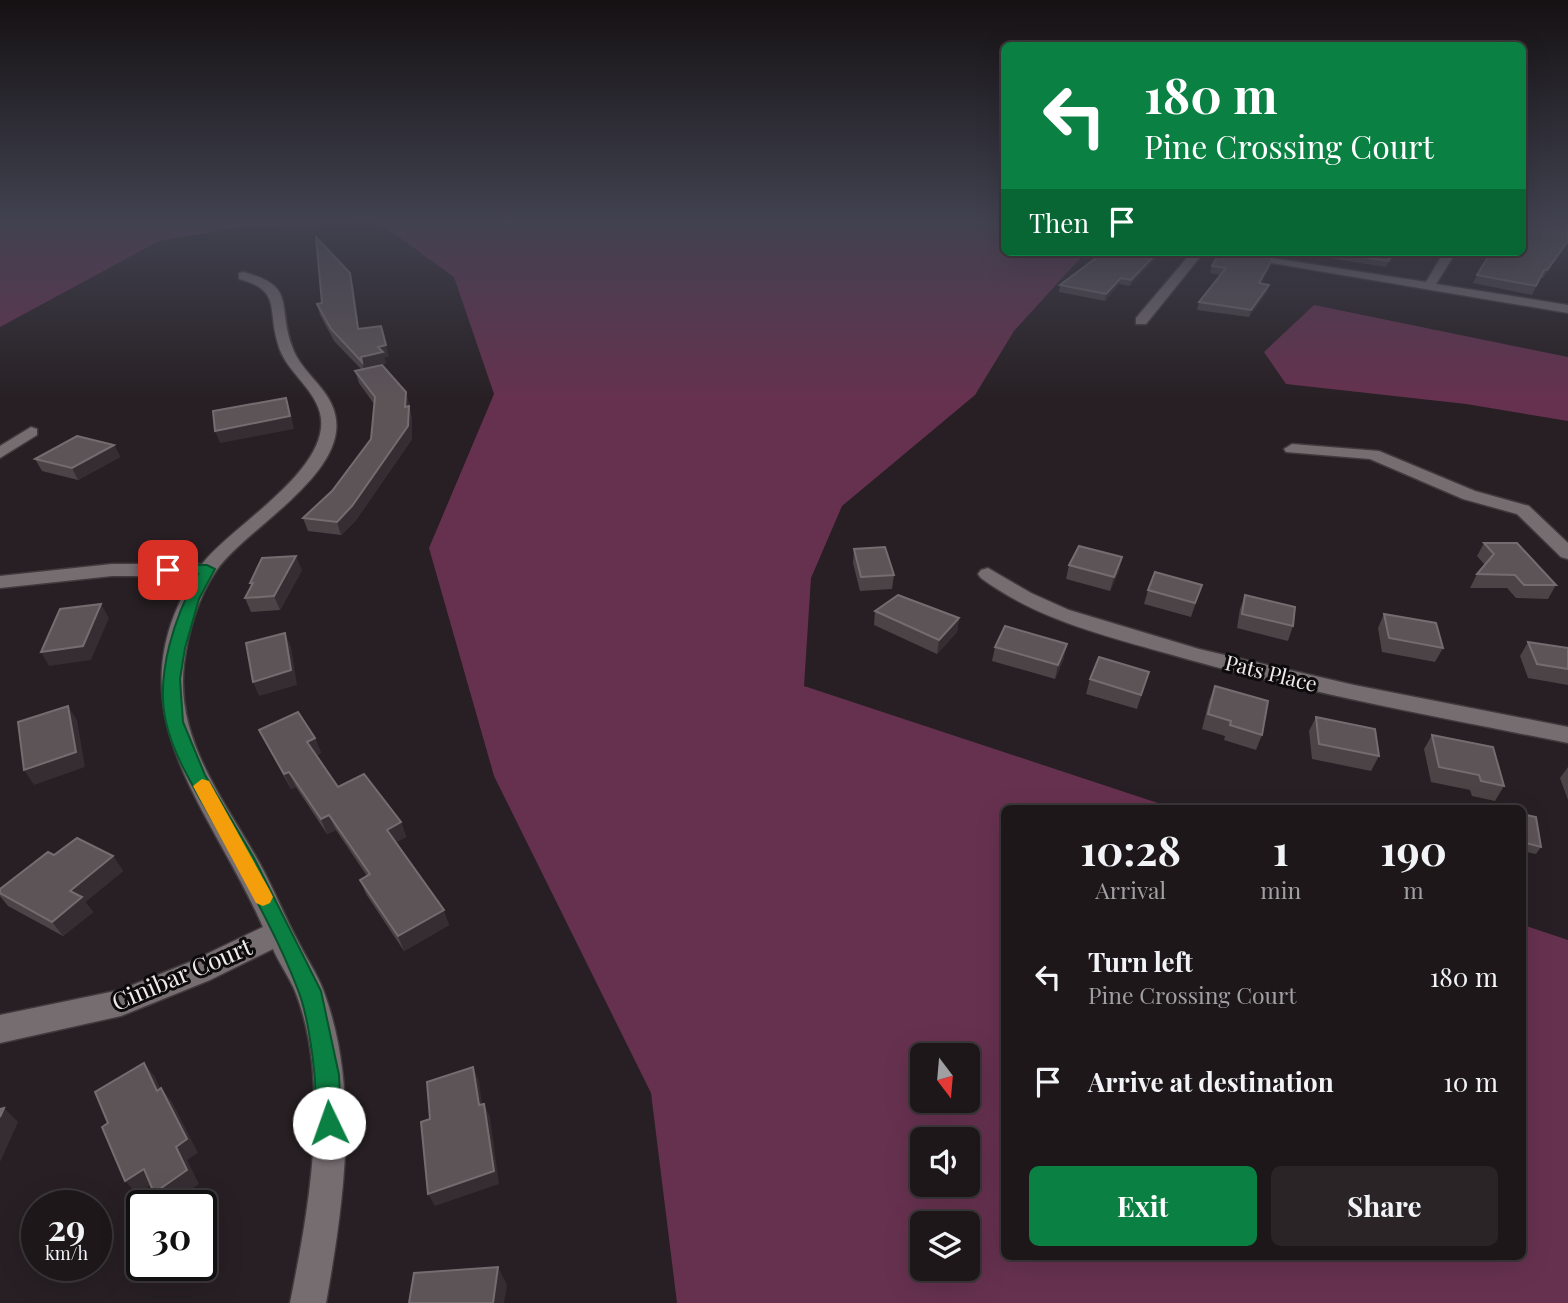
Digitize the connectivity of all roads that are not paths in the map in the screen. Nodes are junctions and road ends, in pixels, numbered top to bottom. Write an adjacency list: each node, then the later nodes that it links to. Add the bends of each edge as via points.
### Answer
1 (252, 279): 12 (street, via 269,284 275,292 279,328 289,358 327,407 328,433 321,453 302,478)
2 (1176, 279): 7 (street)
3 (1389, 279): 5 (street)
4 (1434, 279): 5 (street)
5 (1430, 285): 6 (street)
6 (1568, 309)
7 (1141, 321)
8 (31, 432): 10 (street)
9 (1292, 449): 11 (street, via 1373,454 1469,495 1523,510)
10 (0, 453)
11 (1568, 553)
12 (207, 569): 14 (street, via 112,570); 16 (street, via 177,648 172,679 175,722 197,775 247,863)
13 (988, 574): 15 (street, Pats Place, via 1043,609 1180,651 1348,692)
14 (0, 582)
15 (1568, 735)
16 (279, 932): 17 (street, Cinibar Court, via 121,1003); 18 (street, via 310,991 327,1075 324,1201)
17 (0, 1029)
18 (309, 1303)

